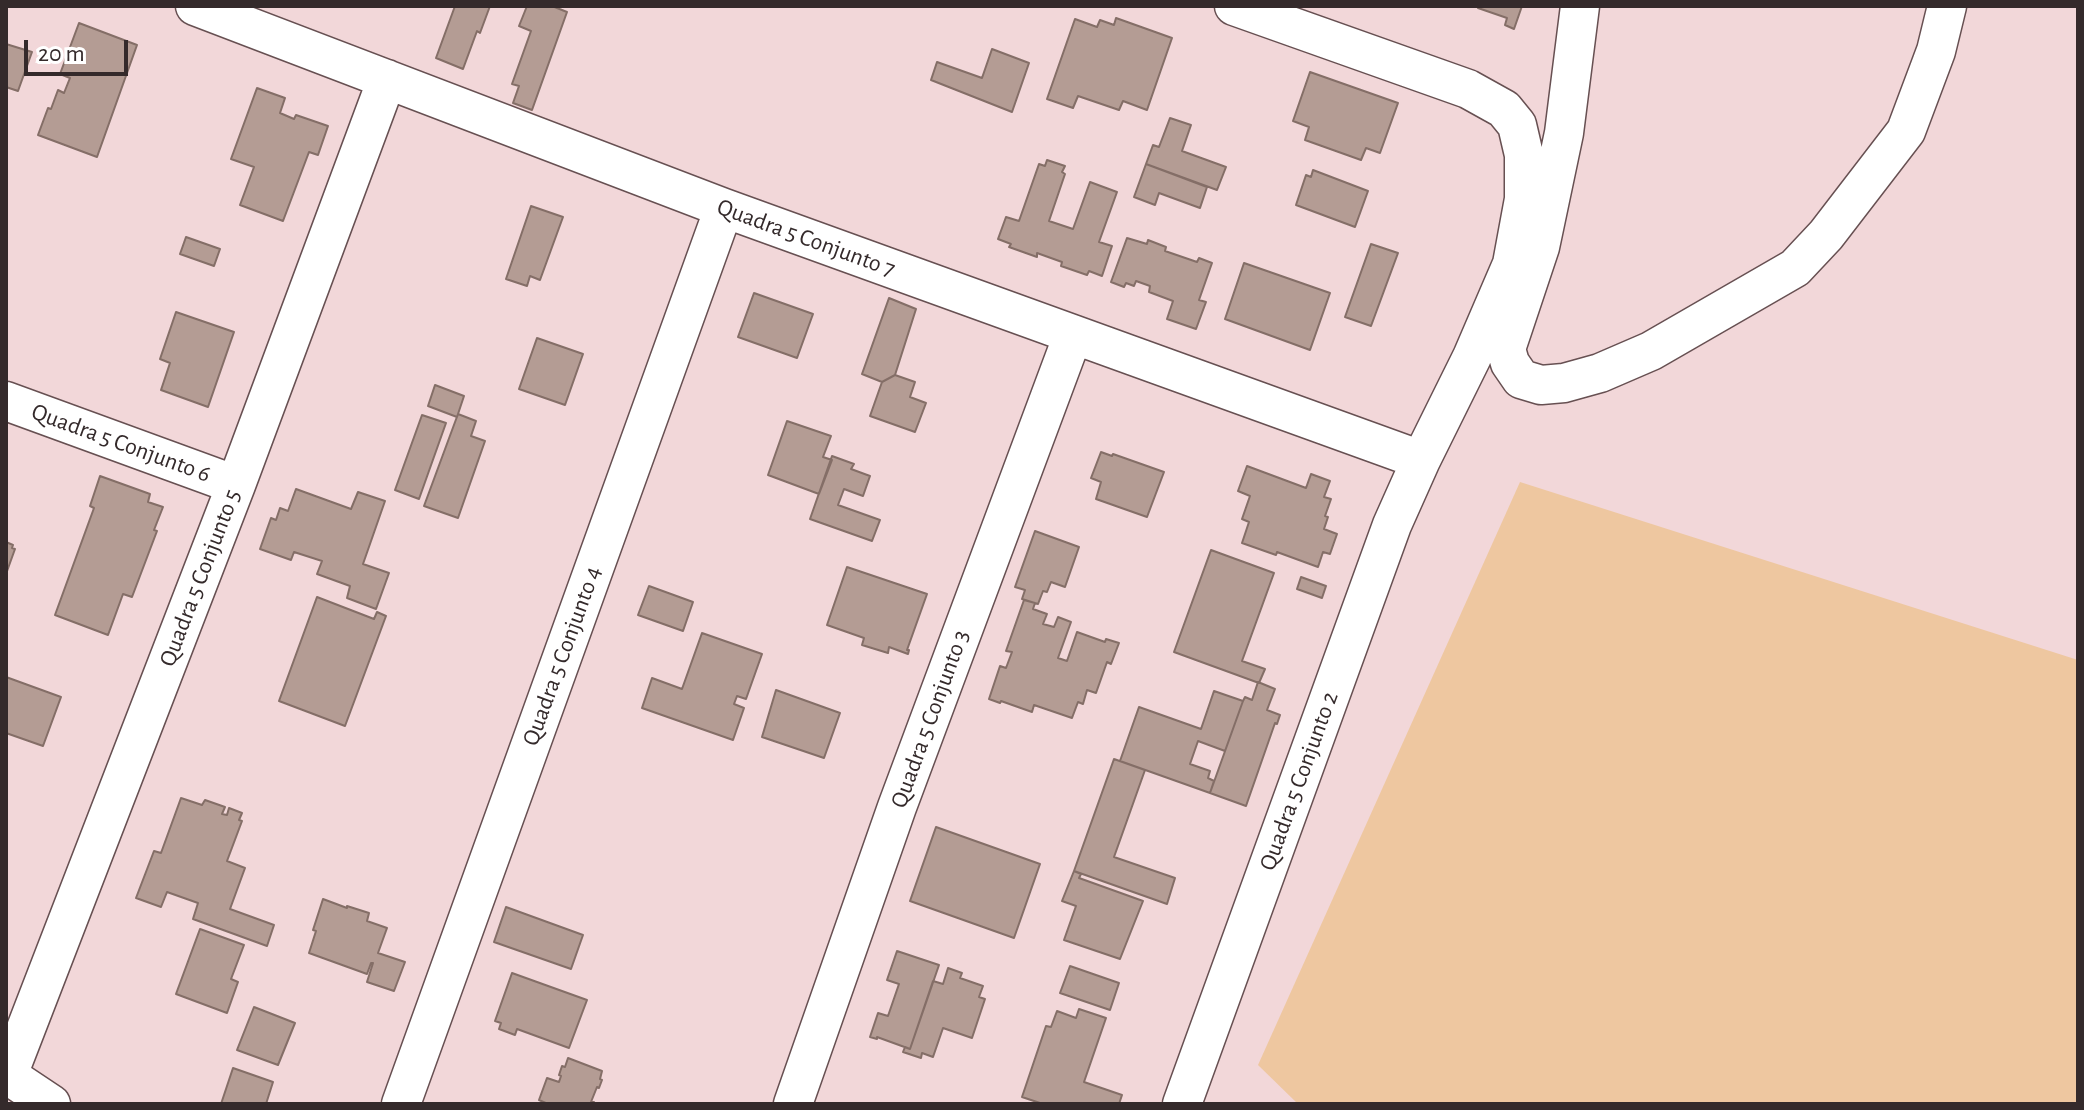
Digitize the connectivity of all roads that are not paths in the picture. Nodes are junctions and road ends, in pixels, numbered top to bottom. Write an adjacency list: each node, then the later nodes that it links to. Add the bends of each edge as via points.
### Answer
1 (195, 6): 5 (street, Quadra 5 Conjunto 7)
2 (1234, 6): 9 (street, Quadra 5 Conjunto 2, via 1468,89 1504,109 1517,125 1524,155 1524,199 1512,264)
3 (1580, 6): 4 (street, via 1564,133 1540,247 1506,349 1521,379 1541,385 1600,373 1651,351 1795,268 1906,131)
4 (1947, 6)
5 (387, 79): 6 (street, Quadra 5 Conjunto 7); 10 (street, Quadra 5 Conjunto 5)
6 (724, 208): 7 (street, Quadra 5 Conjunto 7); 13 (street, Quadra 5 Conjunto 4)
7 (1073, 335): 9 (street, Quadra 5 Conjunto 7); 14 (street, Quadra 5 Conjunto 3)
8 (6, 401): 10 (street, Quadra 5 Conjunto 6)
9 (1421, 460): 15 (street, Quadra 5 Conjunto 2, via 1392,525)
10 (236, 485): 11 (street, Quadra 5 Conjunto 5)
11 (7, 1075): 12 (street)
12 (51, 1104)
13 (401, 1104)
14 (793, 1104)
15 (1182, 1104)

